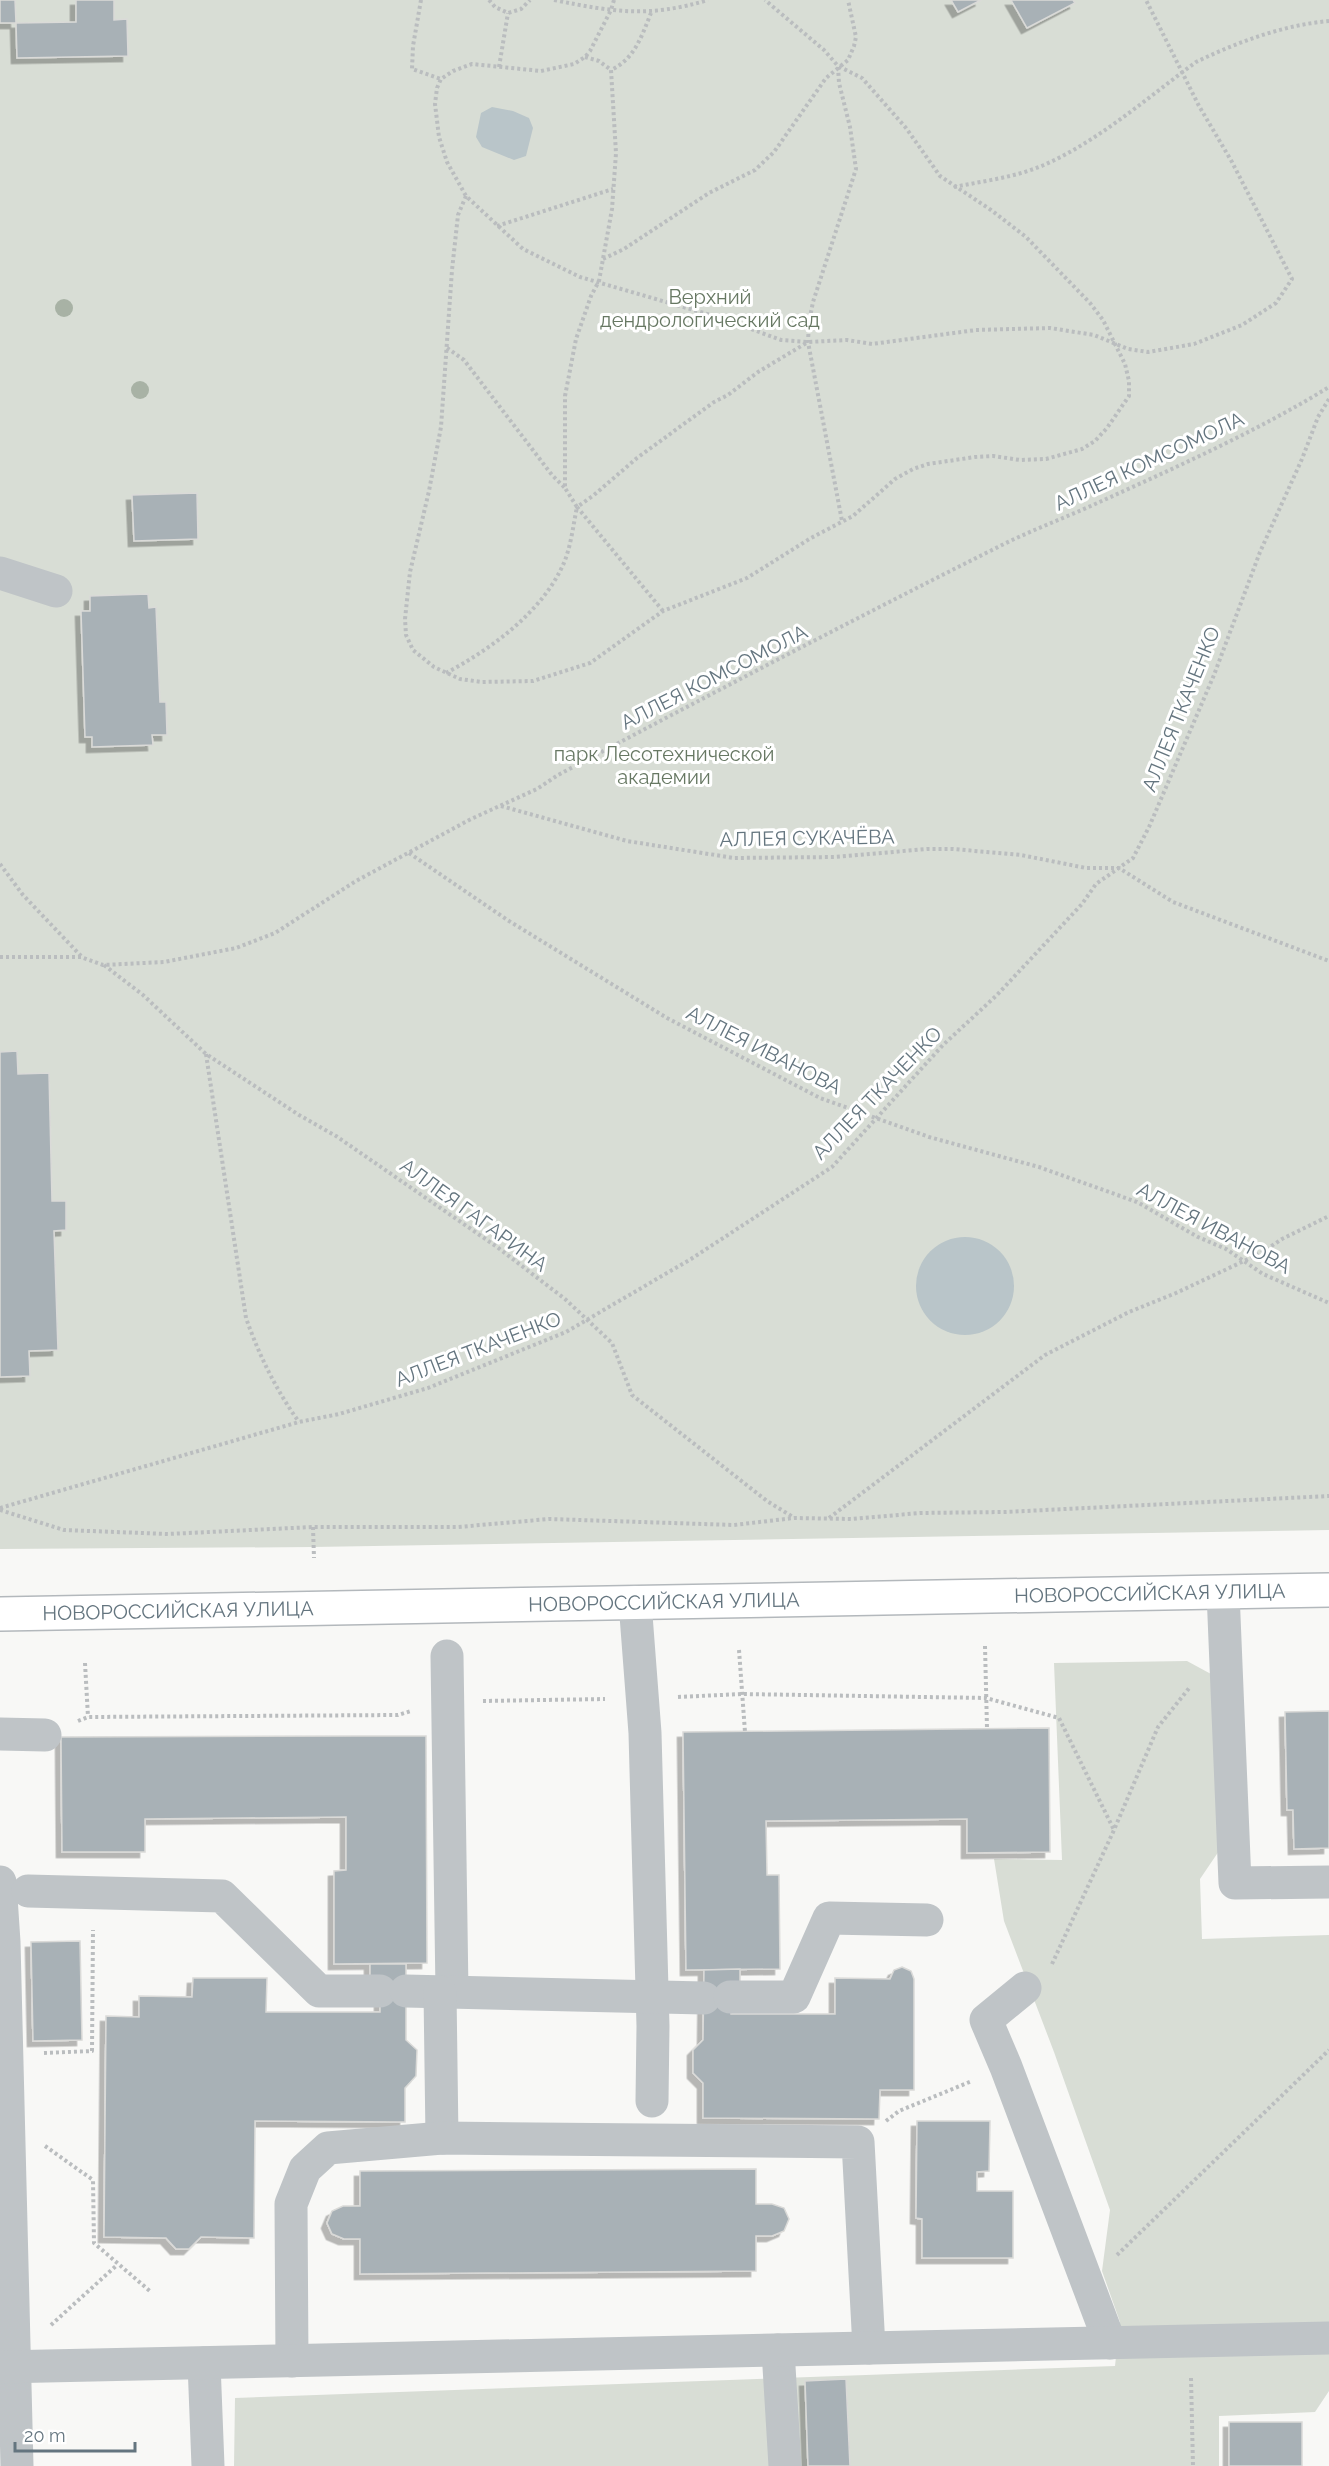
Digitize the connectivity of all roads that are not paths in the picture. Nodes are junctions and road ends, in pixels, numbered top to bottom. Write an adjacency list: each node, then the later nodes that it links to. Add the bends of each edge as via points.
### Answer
1 (0, 573): 2 (lane)
2 (56, 591)
3 (1329, 1590): 4 (main road, НОВОРОССИЙСКАЯ УЛИЦА)
4 (1223, 1592): 5 (main road, НОВОРОССИЙСКАЯ УЛИЦА); 10 (lane, via 1235,1882)
5 (635, 1602): 6 (main road, НОВОРОССИЙСКАЯ УЛИЦА); 16 (lane, via 643,1699)
6 (0, 1614)
7 (447, 1656): 15 (lane)
8 (0, 1734): 9 (lane)
9 (45, 1735)
10 (1329, 1882)
11 (14, 1886): 13 (lane); 15 (lane, via 222,1896 319,1991)
12 (927, 1920): 16 (lane, via 829,1918 794,1997)
13 (2, 1942): 25 (lane)
14 (1025, 1988): 20 (lane, via 986,2020)
15 (446, 1992): 16 (lane); 18 (lane)
16 (652, 1998): 17 (lane)
17 (652, 2101)
18 (442, 2138): 21 (lane, via 858,2142); 23 (lane, via 328,2148 304,2169 291,2204)
19 (1329, 2338): 20 (lane)
20 (1110, 2343): 21 (lane)
21 (869, 2348): 22 (lane)
22 (778, 2350): 23 (lane); 28 (lane)
23 (292, 2361): 24 (lane)
24 (204, 2362): 25 (lane); 27 (lane)
25 (10, 2364): 26 (lane)
26 (17, 2466)
27 (208, 2466)
28 (785, 2466)

